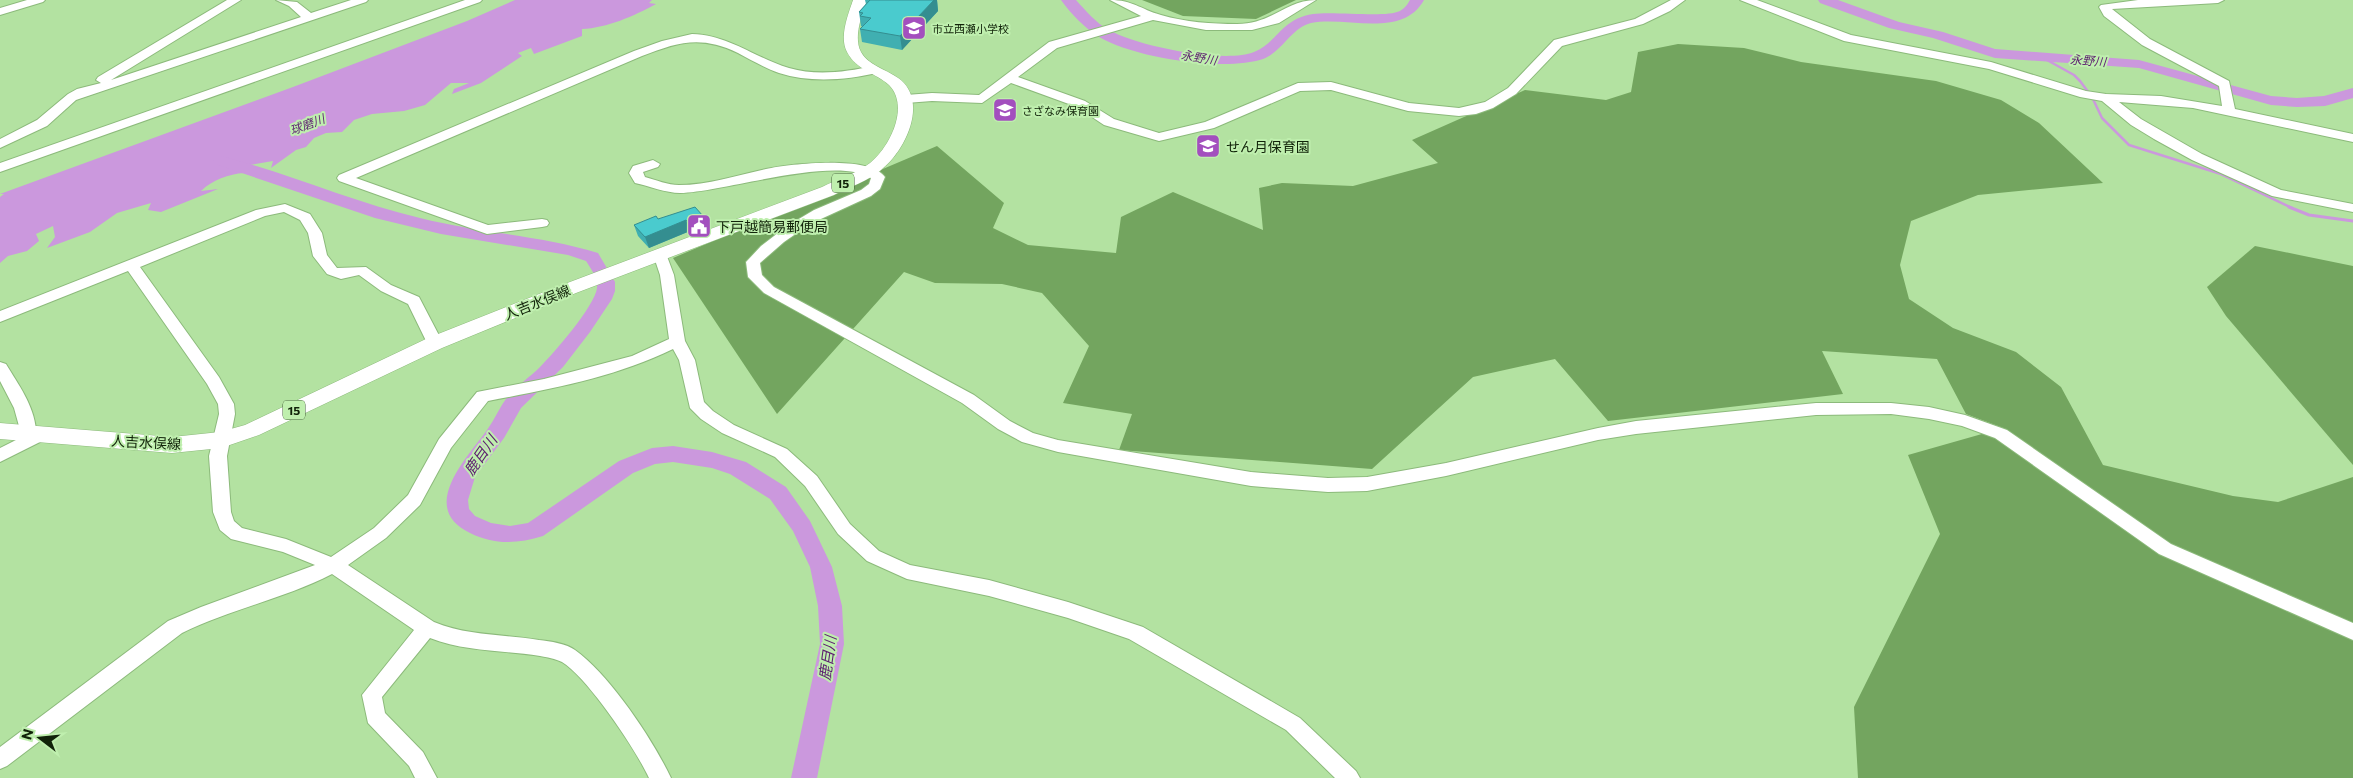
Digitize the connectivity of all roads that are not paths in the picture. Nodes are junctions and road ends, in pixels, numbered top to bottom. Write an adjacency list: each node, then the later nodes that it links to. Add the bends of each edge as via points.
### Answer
1 (39, 0): 12 (street)
2 (235, 0): 17 (street)
3 (282, 0): 14 (street, via 293,4)
4 (362, 0): 14 (street)
5 (476, 0): 24 (street)
6 (1116, 0): 13 (street)
7 (1310, 0): 13 (street, via 1276,20 1247,28 1208,26)
8 (1679, 0): 16 (street, via 1644,21 1558,43 1512,91 1489,105 1459,112 1408,107 1332,86 1298,88 1209,126 1159,138 1109,122 1082,104)
9 (1746, 0): 18 (street, via 1848,38 1965,60)
10 (2218, 0): 20 (street, via 2105,7 2108,14 2146,42 2224,84)
11 (860, 1): 15 (main road, via 851,39 854,52)
12 (0, 12)
13 (1151, 16): 16 (street, via 1053,45)
14 (310, 18): 17 (street)
15 (873, 70): 19 (main road, via 891,79); 27 (street, via 829,75 792,72 729,45 704,38 685,38 344,178 487,230)
16 (1009, 78): 19 (street, via 982,99)
17 (72, 97): 22 (street, via 42,123)
18 (2106, 98): 20 (street, via 2161,100); 26 (street, via 2159,136 2277,194)
19 (906, 99): 25 (main road, 人吉水俣線 / 15, via 906,110 893,146)
20 (2229, 111): 21 (street)
21 (2353, 138)
22 (0, 144)
23 (654, 164): 25 (street, via 638,169 636,174 640,180 677,189 715,186 784,171 838,167)
24 (0, 168)
25 (869, 171): 28 (main road, 人吉水俣線 / 15, via 828,190); 40 (street, via 878,177 874,186 866,193 799,223 772,243 754,262 755,277 769,290 968,399 1028,438 1058,446 1259,480 1320,486 1371,484 1468,466 1602,433 1814,409 1867,407 1909,410 2001,434 2165,549)
26 (2353, 208)
27 (542, 223)
28 (660, 254): 31 (street, via 666,267 672,325); 32 (main road, 人吉水俣線 / 15)
29 (132, 266): 30 (street); 32 (street, via 261,213 285,208 305,217 315,233 320,256 332,271 341,274 361,270 386,288 414,301); 36 (street, via 226,404)
30 (0, 317)
31 (677, 341): 38 (street, via 637,360 544,385 483,396 434,460 415,500 359,548); 44 (street, via 687,360 696,404 728,429 781,454 812,481 844,529 873,556 906,572 1015,595 1136,633 1293,724)
32 (435, 343): 36 (main road, 人吉水俣線 / 15, via 252,430)
33 (0, 368): 35 (street)
34 (0, 431): 35 (main road, 人吉水俣線 / 15)
35 (35, 434): 36 (main road, 人吉水俣線 / 15, via 172,445); 37 (street)
36 (221, 440): 38 (street, via 218,456 226,525 237,534 286,546)
37 (0, 456)
38 (333, 565): 39 (street); 41 (street, via 175,627)
39 (427, 628): 42 (street, via 372,695 375,717 416,759); 43 (street, via 469,641 540,648 567,655 612,704 649,755)
40 (2353, 632)
41 (0, 759)
42 (426, 778)
43 (660, 778)
44 (1349, 778)

